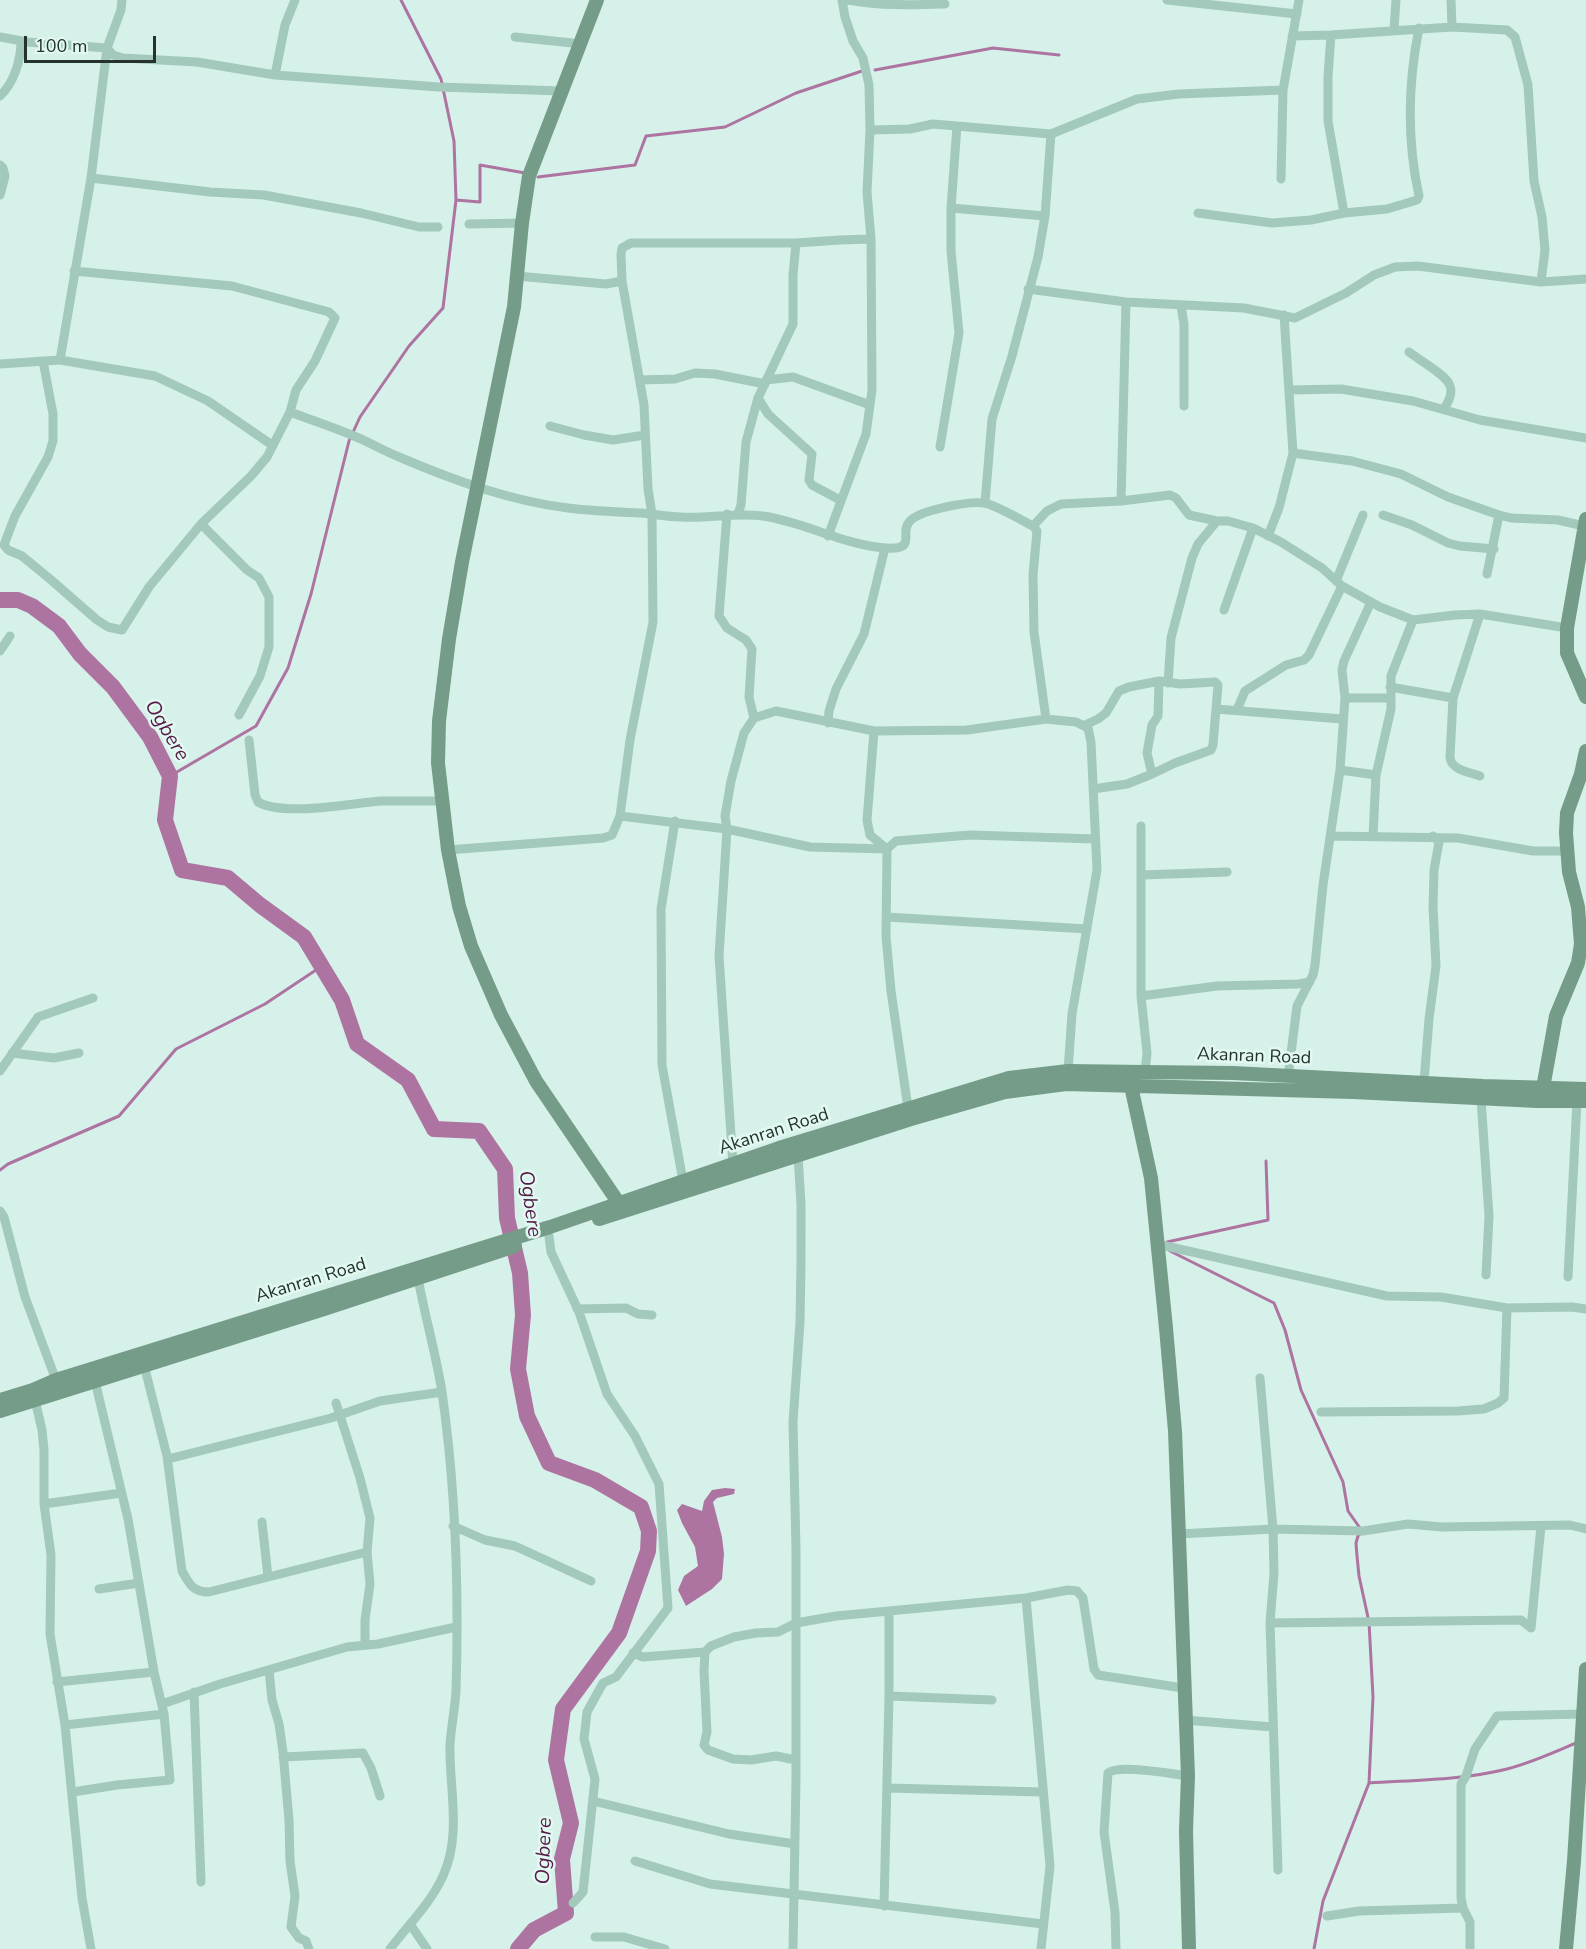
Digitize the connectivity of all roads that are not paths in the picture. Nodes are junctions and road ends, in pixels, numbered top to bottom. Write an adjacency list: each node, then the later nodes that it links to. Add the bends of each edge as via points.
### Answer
1 (122, 0): 21 (street)
2 (295, 0): 22 (street, via 285,25)
3 (597, 0): 20 (main road)
4 (842, 0): 27 (street, via 853,41 863,58)
5 (848, 0): 10 (street, via 901,6)
6 (1167, 0): 11 (street)
7 (1299, 0): 11 (street)
8 (1396, 0): 14 (street)
9 (1451, 0): 12 (street)
10 (945, 4)
11 (1297, 14): 16 (street)
12 (1452, 27): 13 (street); 46 (street, via 1507,30 1518,43 1528,85 1534,181 1542,217 1545,250)
13 (1419, 28): 14 (street); 35 (street, via 1413,59 1411,141 1419,196 1411,203 1387,209)
14 (1394, 30): 15 (street)
15 (1331, 35): 16 (street); 35 (street, via 1328,121)
16 (1292, 36): 23 (street)
17 (0, 37): 19 (street)
18 (515, 37): 20 (street)
19 (21, 41): 21 (street); 25 (street, via 16,70)
20 (582, 44): 24 (main road)
21 (107, 48): 22 (street, via 123,58 197,62); 30 (street)
22 (275, 75): 24 (street)
23 (1283, 90): 28 (street, via 1137,99); 31 (street)
24 (562, 91): 37 (main road, via 529,176)
25 (0, 96)
26 (957, 126): 27 (street, via 933,124); 28 (street); 33 (street)
27 (870, 130): 40 (street, via 867,192)
28 (1051, 134): 36 (street)
29 (0, 165): 32 (street, via 4,176)
30 (91, 178): 39 (street, via 264,195 419,227); 42 (street)
31 (1281, 179)
32 (0, 195)
33 (951, 208): 36 (street); 69 (street, via 959,333)
34 (1198, 213): 35 (street, via 1272,223)
35 (1344, 213)
36 (1045, 216): 47 (street)
37 (522, 223): 38 (street); 43 (main road)
38 (469, 224)
39 (438, 227)
40 (871, 239): 41 (street); 61 (street)
41 (796, 243): 45 (street, via 631,243 625,245 621,254); 55 (street, via 793,324)
42 (74, 271): 52 (street); 64 (street, via 232,286 329,312 335,318 296,390)
43 (517, 276): 45 (street, via 606,284); 71 (main road, via 502,376)
44 (1586, 279): 46 (street)
45 (622, 281): 57 (street)
46 (1541, 282): 50 (street, via 1418,266 1395,267 1302,315)
47 (1028, 289): 48 (street); 74 (street, via 992,419)
48 (1126, 302): 49 (street); 73 (street)
49 (1181, 306): 50 (street, via 1244,308); 62 (street)
50 (1284, 315): 59 (street)
51 (1409, 352): 63 (street, via 1445,377 1450,385)
52 (60, 360): 53 (street); 68 (street, via 155,376 208,401)
53 (43, 362): 54 (street); 83 (street, via 53,414 53,441 7,533 4,545 8,550 22,556 97,620 122,630 149,587)
54 (0, 364)
55 (773, 365): 56 (street); 58 (street)
56 (782, 378): 58 (street); 61 (street, via 793,377)
57 (640, 380): 58 (street, via 675,379 695,373); 66 (street)
58 (765, 382): 60 (street)
59 (1289, 390): 63 (street, via 1341,390); 70 (street)
60 (758, 398): 72 (street, via 768,414 812,454 812,485); 75 (street, via 746,442)
61 (870, 405): 72 (street, via 866,434)
62 (1184, 406)
63 (1444, 409): 67 (street, via 1480,420)
64 (290, 412): 68 (street); 71 (street)
65 (550, 426): 66 (street, via 613,440)
66 (645, 435): 76 (street)
67 (1586, 438)
68 (272, 445): 83 (street, via 252,477)
69 (940, 447)
70 (1293, 453): 80 (street, via 1352,461 1401,474 1448,497); 87 (street, via 1280,508)
71 (478, 487): 76 (street, via 514,499 568,508); 122 (main road, via 449,639 441,709 438,763)
72 (840, 500): 86 (street)
73 (1121, 501): 81 (street, via 1170,495 1189,515); 84 (street, via 1061,504 1047,511)
74 (985, 503): 84 (street); 88 (street, via 934,510 917,517 909,521 905,545)
75 (738, 513): 77 (street); 86 (street, via 765,516)
76 (652, 514): 77 (street, via 683,518); 123 (street, via 652,622)
77 (727, 514): 109 (street, via 719,616 752,649 749,697)
78 (1364, 514): 91 (street)
79 (1383, 515): 89 (street, via 1448,543)
80 (1499, 515): 82 (street); 89 (street)
81 (1216, 521): 85 (street); 100 (street, via 1192,558)
82 (1585, 523): 96 (main road)
83 (201, 524): 108 (street, via 259,578 269,597 269,647 260,676)
84 (1033, 526): 110 (street, via 1037,531 1034,633)
85 (1253, 528): 87 (street); 93 (street)
86 (828, 536): 88 (street)
87 (1268, 536): 91 (street, via 1300,553)
88 (885, 548): 112 (street, via 864,634 836,689)
89 (1494, 549): 90 (street)
90 (1487, 574)
91 (1339, 583): 92 (street); 107 (street, via 1309,655 1245,691)
92 (1371, 602): 95 (street); 103 (street, via 1344,661)
93 (1224, 610)
94 (1480, 614): 95 (street); 96 (street); 105 (street)
95 (1413, 621): 101 (street)
96 (1567, 628): 99 (main road, via 1567,653)
97 (10, 636): 98 (street)
98 (0, 651)
99 (1583, 680): 102 (main road)
100 (1164, 682): 106 (street, via 1215,682); 113 (street, via 1119,691 1106,713); 118 (street, via 1147,753)
101 (1390, 687): 104 (street); 105 (street)
102 (1586, 697)
103 (1345, 698): 104 (street); 111 (street)
104 (1391, 698): 119 (street)
105 (1453, 698): 120 (street, via 1450,763)
106 (1216, 708): 107 (street); 118 (street, via 1210,750)
107 (1237, 710): 111 (street)
108 (239, 715)
109 (754, 718): 112 (street, via 776,711); 126 (street, via 744,733 731,781 725,816)
110 (1046, 719): 113 (street); 114 (street, via 967,730)
111 (1342, 719): 117 (street)
112 (828, 723): 114 (street)
113 (1085, 725): 121 (street, via 1091,742)
114 (874, 731): 131 (street, via 867,820 870,835)
115 (249, 740): 122 (street, via 255,795 264,806 288,809 383,801)
116 (1586, 751): 133 (main road, via 1567,813)
117 (1340, 770): 119 (street); 127 (street)
118 (1152, 774): 121 (street, via 1127,784)
119 (1376, 775): 128 (street)
120 (1480, 776)
121 (1093, 789): 130 (street)
122 (443, 801): 132 (main road)
123 (620, 816): 124 (street); 132 (street, via 612,835 603,838)
124 (675, 821): 126 (street); 159 (street, via 661,909 662,1054)
125 (1141, 826): 135 (street)
126 (727, 829): 131 (street, via 810,848); 158 (street, via 719,956)
127 (1331, 836): 128 (street); 139 (street)
128 (1373, 836): 129 (street)
129 (1433, 836): 133 (street, via 1533,851); 149 (street, via 1439,842 1433,907 1436,966)
130 (1095, 838): 131 (street, via 970,835 896,841); 138 (street, via 1097,870)
131 (887, 849): 137 (street)
132 (448, 850): 160 (main road, via 471,946 501,1015 540,1088)
133 (1568, 851): 136 (main road, via 1569,872)
134 (1227, 872): 135 (street)
135 (1142, 875): 140 (street)
136 (1582, 907): 152 (main road, via 1578,963 1556,1016)
137 (887, 917): 138 (street); 156 (street, via 891,991)
138 (1087, 929): 145 (street, via 1072,1014)
139 (1310, 982): 140 (street, via 1217,986); 148 (street, via 1297,1006)
140 (1141, 996): 146 (street)
141 (93, 998): 142 (street, via 38,1017)
142 (12, 1053): 143 (street, via 54,1058); 144 (street)
143 (79, 1053)
144 (0, 1071)
145 (1068, 1071): 146 (main road, Akanran Road); 156 (main road, Akanran Road, via 1009,1077)
146 (1145, 1072): 147 (main road, Akanran Road)
147 (1174, 1072): 148 (main road, Akanran Road); 151 (main road)
148 (1288, 1077): 149 (main road, Akanran Road)
149 (1424, 1082): 152 (main road, Akanran Road)
150 (1131, 1086): 151 (main road, Akanran Road); 157 (main road, Akanran Road, via 1066,1084 1005,1092); 164 (main road, via 1151,1178)
151 (1172, 1087): 154 (main road, Akanran Road)
152 (1543, 1088): 153 (main road, Akanran Road)
153 (1586, 1089)
154 (1481, 1099): 155 (main road, Akanran Road); 166 (street, via 1489,1216)
155 (1582, 1101): 167 (street)
156 (908, 1108): 158 (main road, Akanran Road)
157 (798, 1155): 162 (main road, Akanran Road); 201 (street, via 800,1322 793,1422)
158 (733, 1165): 159 (main road, Akanran Road)
159 (683, 1181): 160 (main road, Akanran Road)
160 (618, 1202): 163 (main road, Akanran Road)
161 (0, 1211): 176 (street, via 25,1297)
162 (549, 1236): 163 (main road, Akanran Road); 170 (street, via 551,1252)
163 (518, 1240): 165 (main road, Akanran Road)
164 (1157, 1244): 169 (street, via 1387,1296 1441,1297); 193 (main road)
165 (500, 1246): 168 (main road, Akanran Road); 172 (main road, Akanran Road)
166 (1486, 1275)
167 (1568, 1277)
168 (418, 1278): 172 (main road, Akanran Road); 178 (street)
169 (1507, 1308): 171 (street); 183 (street, via 1504,1398 1498,1403 1484,1409 1458,1411)
170 (578, 1309): 173 (street, via 626,1308); 206 (street, via 607,1394 635,1436 659,1484 668,1608)
171 (1586, 1309)
172 (298, 1310): 174 (main road, Akanran Road); 176 (main road, Akanran Road)
173 (652, 1316)
174 (144, 1365): 177 (main road, Akanran Road); 185 (street)
175 (1260, 1378): 191 (street)
176 (56, 1380): 179 (main road, Akanran Road)
177 (96, 1381): 180 (main road, Akanran Road); 186 (street)
178 (442, 1392): 184 (street, via 380,1401); 189 (street)
179 (0, 1400)
180 (35, 1400): 182 (main road, Akanran Road); 187 (street, via 44,1450)
181 (336, 1403): 184 (street)
182 (0, 1411)
183 (1321, 1412)
184 (341, 1415): 185 (street); 194 (street, via 370,1518)
185 (168, 1459): 195 (street, via 182,1571 191,1587 209,1592)
186 (121, 1493): 187 (street); 197 (street)
187 (44, 1504): 210 (street, via 51,1555 50,1634)
188 (262, 1522): 195 (street)
189 (453, 1526): 196 (street, via 485,1540 515,1546); 203 (street)
190 (1541, 1526): 191 (street, via 1408,1524 1363,1531); 192 (street); 202 (street, via 1532,1628 1521,1620)
191 (1273, 1528): 193 (street); 202 (street)
192 (1586, 1529)
193 (1179, 1534): 211 (main road)
194 (367, 1552): 195 (street); 204 (street, via 370,1584)
195 (268, 1577)
196 (591, 1581)
197 (139, 1583): 198 (street); 209 (street)
198 (99, 1589)
199 (1026, 1598): 200 (street); 211 (street, via 1077,1591 1083,1598 1092,1661 1098,1675); 227 (street)
200 (888, 1611): 201 (street); 213 (street)
201 (796, 1623): 205 (street, via 778,1632 734,1637); 222 (street)
202 (1270, 1623): 220 (street)
203 (456, 1627): 204 (street); 242 (street, via 450,1853 444,1875)
204 (365, 1645): 207 (street)
205 (705, 1652): 206 (street, via 643,1657); 222 (street, via 704,1745 708,1750 733,1759 777,1756)
206 (633, 1653): 229 (street, via 616,1677 603,1683 586,1712 584,1739 595,1779)
207 (269, 1670): 212 (street); 221 (street)
208 (1586, 1670): 217 (main road)
209 (154, 1672): 210 (street); 215 (street)
210 (57, 1682): 219 (street)
211 (1183, 1688): 218 (main road)
212 (194, 1692): 215 (street); 230 (street)
213 (889, 1696): 214 (street); 225 (street)
214 (992, 1700)
215 (162, 1704): 216 (street)
216 (164, 1714): 219 (street); 226 (street, via 170,1780)
217 (1583, 1714): 223 (main road); 240 (street, via 1497,1716 1479,1741 1461,1784)
218 (1184, 1720): 220 (street); 224 (main road)
219 (65, 1725): 226 (street)
220 (1273, 1727): 235 (street)
221 (283, 1757): 228 (street, via 363,1753); 246 (street, via 295,1896 291,1927)
222 (796, 1760): 232 (street)
223 (1583, 1761): 234 (main road)
224 (1188, 1776): 252 (street, via 1134,1770 1108,1773 1104,1832); 253 (main road)
225 (887, 1788): 227 (street); 239 (street)
226 (73, 1792): 245 (street, via 82,1898)
227 (1043, 1792): 243 (street, via 1050,1866)
228 (380, 1796)
229 (593, 1801): 232 (street, via 729,1834); 238 (street, via 583,1892)
230 (200, 1825): 231 (street); 236 (street)
231 (188, 1827)
232 (795, 1844): 237 (street)
233 (635, 1861): 237 (street, via 710,1884)
234 (1580, 1861): 255 (main road)
235 (1278, 1870)
236 (201, 1882)
237 (793, 1894): 239 (street); 250 (street)
238 (573, 1903)
239 (884, 1905): 243 (street)
240 (1463, 1908): 241 (street, via 1359,1911); 254 (street, via 1470,1922)
241 (1327, 1916)
242 (410, 1924): 247 (street); 248 (street)
243 (1043, 1924): 251 (street)
244 (595, 1937): 249 (street, via 624,1937)
245 (91, 1949)
246 (309, 1949)
247 (390, 1949)
248 (427, 1949)
249 (665, 1949)
250 (793, 1949)
251 (1041, 1949)
252 (1116, 1949)
253 (1189, 1949)
254 (1470, 1949)
255 (1566, 1949)

